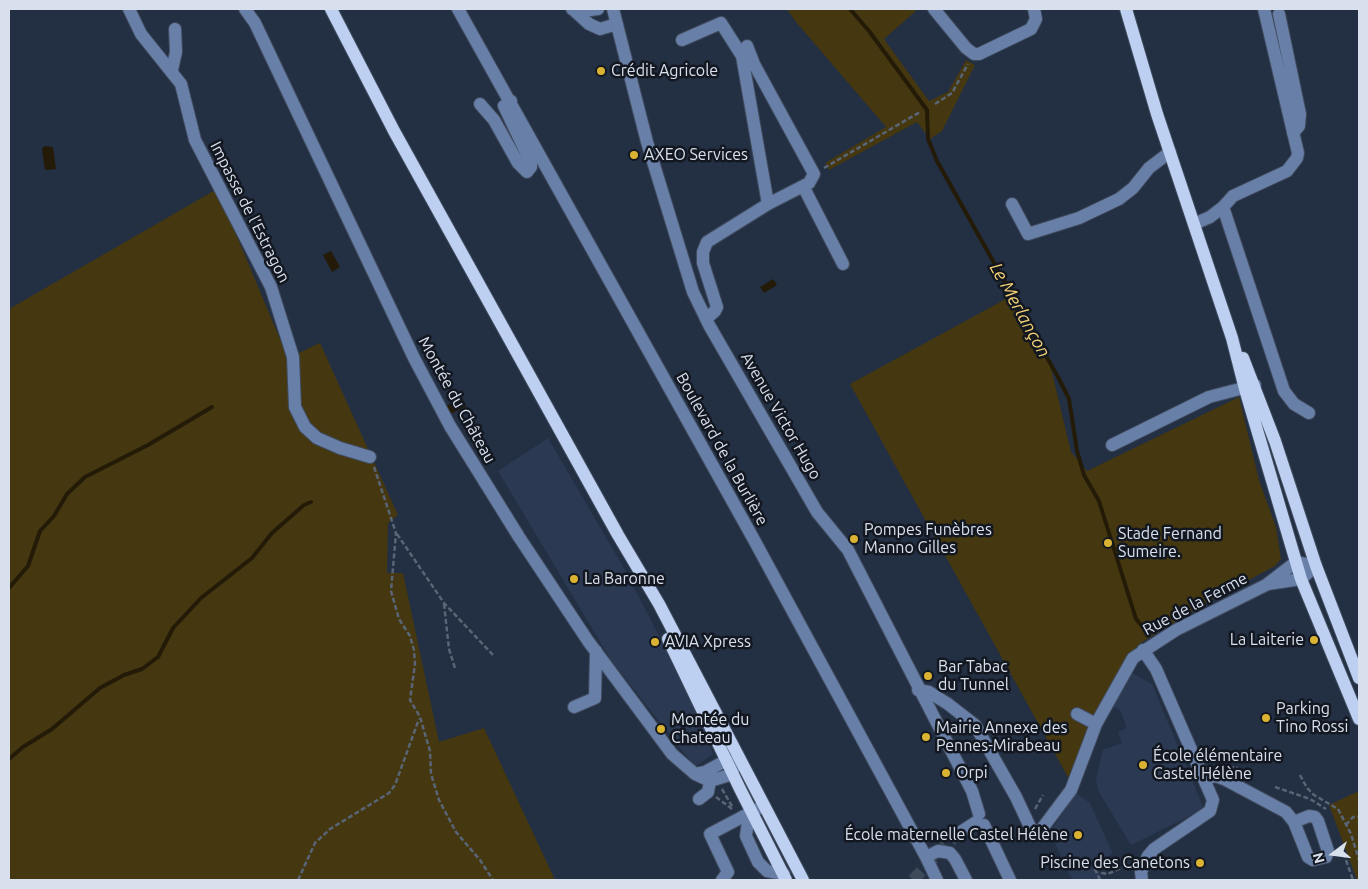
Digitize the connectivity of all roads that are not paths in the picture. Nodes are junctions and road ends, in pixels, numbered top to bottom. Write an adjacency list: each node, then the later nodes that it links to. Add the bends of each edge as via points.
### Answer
1 (129, 9): 17 (street, Impasse de l’Estragon, via 140,34)
2 (244, 9): 38 (street, Montée du Château, via 255,23 389,308 450,426 519,537)
3 (458, 9): 18 (street, Boulevard de la Burlière)
4 (598, 9): 10 (street)
5 (612, 9): 13 (street, Avenue Victor Hugo)
6 (934, 9): 7 (street, via 974,54 1027,32 1036,19)
7 (1034, 9)
8 (1126, 9): 21 (main road)
9 (1264, 9): 20 (street)
10 (574, 10): 13 (street, via 600,29)
11 (332, 12): 33 (main road, via 367,82)
12 (1279, 14): 20 (street, via 1300,114 1299,126)
13 (617, 24): 28 (street, Avenue Victor Hugo, via 650,151 693,292)
14 (175, 28): 17 (street, via 176,52)
15 (682, 40): 23 (street, via 721,23 742,56)
16 (747, 46): 22 (street, via 814,174 809,183)
17 (172, 70): 32 (street, Impasse de l’Estragon, via 181,84 195,140 271,287 293,357 295,408 305,427 317,438)
18 (511, 101): 19 (street, via 504,106 531,163 532,167 527,172); 55 (street, Boulevard de la Burlière, via 758,546)
19 (480, 104)
20 (1293, 133): 25 (street, via 1298,153 1291,168 1233,196)
21 (1170, 152): 24 (street, via 1119,199 1079,218 1028,234); 26 (main road)
22 (802, 186): 23 (street); 27 (street)
23 (768, 204): 28 (street, via 707,242 703,263 717,306)
24 (1012, 204)
25 (1223, 207): 26 (street); 30 (street, via 1284,390 1294,404)
26 (1194, 224): 29 (main road)
27 (843, 264)
28 (706, 319): 41 (street, Avenue Victor Hugo, via 818,512 848,550)
29 (1250, 387): 31 (street, via 1209,397); 34 (main road); 35 (main road)
30 (1309, 413)
31 (1112, 445)
32 (370, 457)
33 (618, 535): 46 (main road, via 659,604); 47 (main road)
34 (1296, 562): 35 (street); 36 (main road); 37 (street, Rue de la Ferme)
35 (1316, 566): 36 (street); 40 (main road)
36 (1302, 579): 37 (street, Rue de la Ferme); 44 (main road)
37 (1266, 585): 39 (street, Rue de la Ferme)
38 (596, 650): 42 (street, via 595,698); 47 (street, Montée du Château, via 672,754 704,784)
39 (1143, 650): 45 (street, Rue de la Ferme, via 1133,658); 48 (street, via 1156,669)
40 (1359, 678)
41 (918, 690): 45 (street, Rue de la Ferme, via 929,692 974,725 1032,829 1038,834 1071,790); 52 (street, Avenue Victor Hugo, via 972,791)
42 (574, 707)
43 (1077, 714): 45 (street)
44 (1359, 719)
45 (1096, 724)
46 (736, 750): 47 (street); 49 (main road)
47 (730, 767): 49 (street); 51 (main road)
48 (1204, 779): 53 (street, via 1215,776 1224,779 1286,812); 62 (street, via 1213,800 1210,811 1154,849 1144,864)
49 (753, 786): 50 (main road)
50 (764, 805): 51 (street); 58 (main road)
51 (750, 813): 56 (main road); 57 (street, via 710,834 728,872)
52 (980, 821): 54 (street); 61 (street, Avenue Victor Hugo)
53 (1294, 822)
54 (956, 836)
55 (926, 858): 59 (street, Boulevard de la Burlière); 60 (street, via 938,851 950,853)
56 (785, 877)
57 (722, 880)
58 (803, 880)
59 (937, 880)
60 (966, 880)
61 (1010, 880)
62 (1142, 880)

